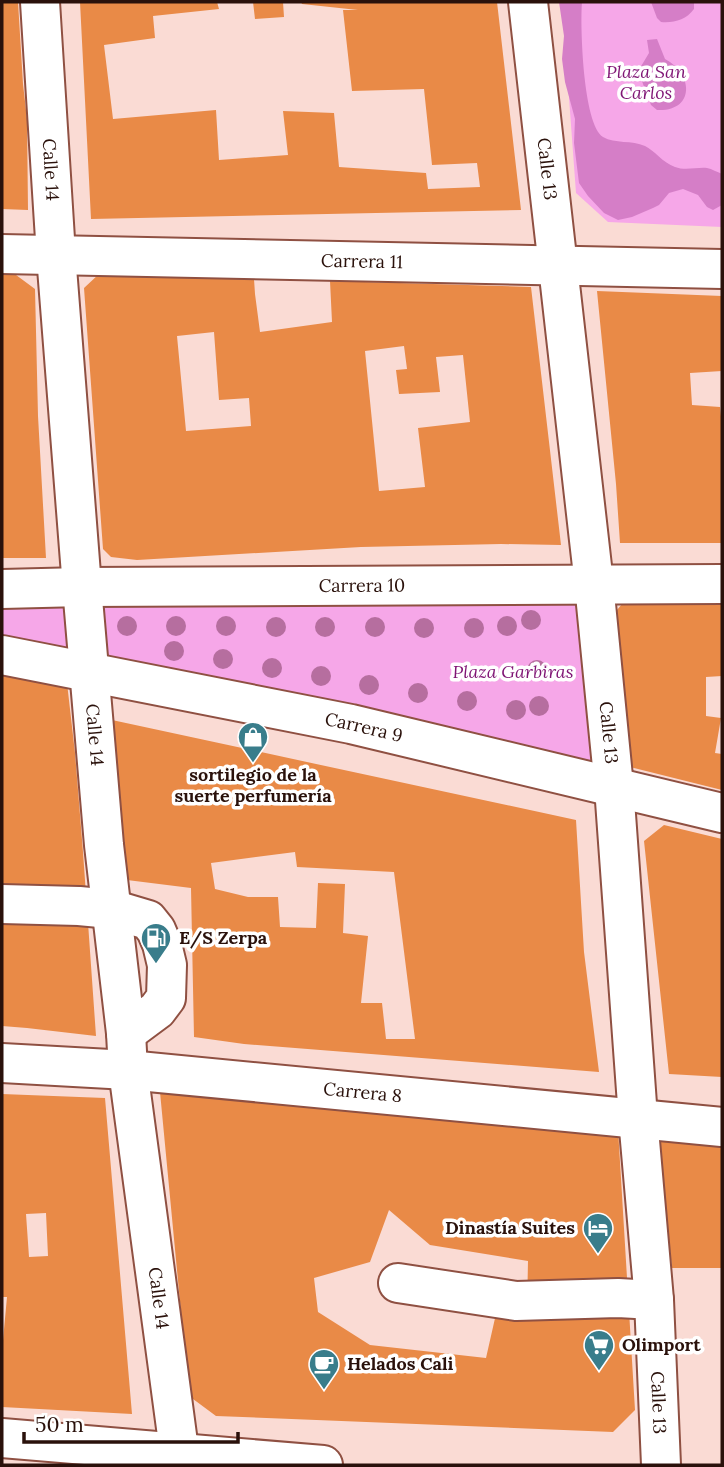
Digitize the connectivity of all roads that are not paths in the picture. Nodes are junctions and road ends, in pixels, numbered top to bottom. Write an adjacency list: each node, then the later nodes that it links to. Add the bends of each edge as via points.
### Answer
1 (40, 2): 4 (street, Calle 14)
2 (528, 2): 5 (street, Calle 13)
3 (2, 254): 4 (street, Carrera 11)
4 (57, 255): 5 (street, Carrera 11); 9 (street, Calle 14)
5 (558, 265): 6 (street, Carrera 11); 7 (street, Calle 13)
6 (722, 269)
7 (594, 584): 8 (street, Carrera 10); 9 (street, Carrera 10); 13 (street, Calle 13)
8 (722, 584)
9 (82, 587): 10 (street, Carrera 10); 12 (street, Calle 14)
10 (2, 589)
11 (2, 655): 12 (street, Carrera 9)
12 (90, 673): 13 (street, Carrera 9, via 351,724); 16 (street, Calle 14)
13 (614, 787): 14 (street, Carrera 9); 19 (street, Calle 13)
14 (722, 813)
15 (2, 904): 16 (street)
16 (111, 909): 17 (street, Calle 14)
17 (127, 1051): 18 (street, Carrera 8); 19 (street, Carrera 8); 24 (street, Calle 14)
18 (2, 1063)
19 (638, 1118): 20 (street, Carrera 8); 22 (street, Calle 13)
20 (722, 1127)
21 (398, 1283): 22 (street, via 516,1301)
22 (654, 1300): 26 (street, Calle 13)
23 (2, 1438): 24 (street)
24 (180, 1460): 25 (street)
25 (323, 1465)
26 (662, 1465)

